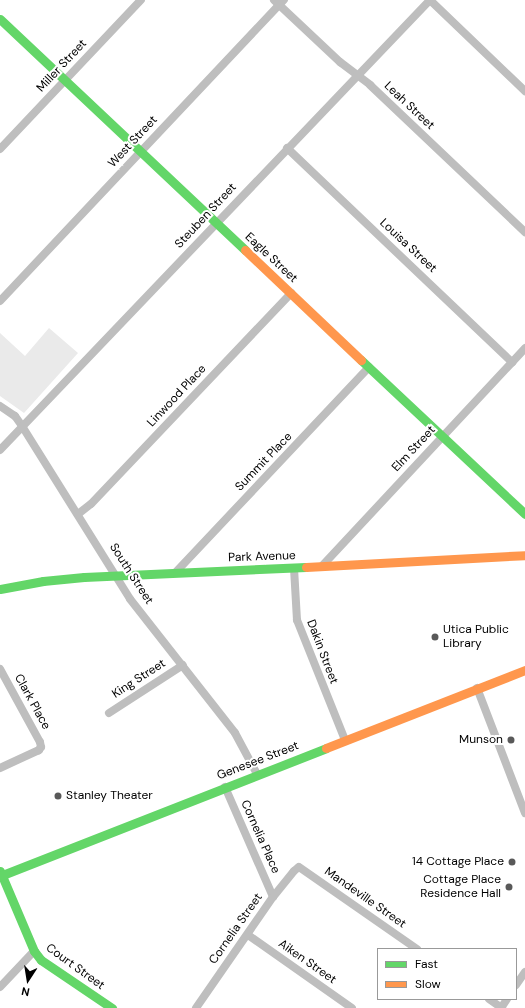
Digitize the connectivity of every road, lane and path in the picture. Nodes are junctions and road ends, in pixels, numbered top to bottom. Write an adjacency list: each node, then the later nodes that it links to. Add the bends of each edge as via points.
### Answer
1 (141, 0): 6 (street, Miller Street)
2 (430, 0): 5 (street, Steuben Street); 7 (street)
3 (279, 2): 5 (street, Leah Street); 10 (street, West Street)
4 (0, 19): 6 (street, Eagle Street)
5 (358, 75): 8 (street, Steuben Street); 12 (street, Leah Street)
6 (65, 81): 9 (street, Miller Street); 10 (street, Eagle Street)
7 (525, 91)
8 (287, 148): 11 (street, Steuben Street); 16 (street, Louisa Street)
9 (0, 149)
10 (141, 152): 11 (street, Eagle Street); 14 (street, West Street)
11 (216, 223): 13 (street, Eagle Street); 19 (street, Steuben Street)
12 (525, 232)
13 (291, 292): 17 (street, Eagle Street); 22 (street, Linwood Place, via 91,504)
14 (0, 301)
15 (525, 348): 16 (street, Elm Street)
16 (512, 362): 20 (street, Elm Street)
17 (369, 367): 20 (street, Eagle Street); 27 (street, Summit Place)
18 (0, 406): 19 (street, South Street, via 15,416)
19 (22, 426): 21 (street, Steuben Street); 22 (street, South Street)
20 (441, 436): 23 (street, Eagle Street); 25 (street, Elm Street)
21 (0, 450)
22 (78, 514): 28 (street, South Street)
23 (525, 514)
24 (525, 555): 25 (street, Park Avenue)
25 (322, 566): 26 (street, Park Avenue)
26 (294, 568): 27 (street, Park Avenue); 35 (street, Dakin Street, via 297,620)
27 (175, 573): 28 (street, Park Avenue)
28 (117, 576): 29 (street, Park Avenue, via 43,581); 30 (street, South Street, via 130,599)
29 (0, 589)
30 (182, 665): 34 (street, King Street); 37 (street, South Street, via 235,733)
31 (0, 669): 36 (street, Clark Place, via 41,747)
32 (525, 670): 33 (street, Genesee Street)
33 (477, 688): 35 (street, Genesee Street); 39 (street)
34 (109, 713)
35 (345, 740): 37 (street, Genesee Street)
36 (0, 768)
37 (257, 774): 38 (street, Genesee Street)
38 (224, 787): 41 (street, Genesee Street); 42 (street, Cornelia Place)
39 (525, 813)
40 (299, 867): 42 (street, Cornelia Street); 44 (street, Mandeville Street)
41 (0, 874): 45 (street, Court Street)
42 (274, 897): 43 (street, Cornelia Street)
43 (248, 935): 51 (street, Cornelia Street); 52 (street, Aiken Street)
44 (416, 948)
45 (34, 951): 48 (street); 50 (street, Court Street, via 42,960)
46 (525, 972): 47 (street)
47 (517, 984)
48 (0, 987)
49 (490, 1000): 53 (street)
50 (112, 1008)
51 (196, 1008)
52 (352, 1008)
53 (501, 1008)

